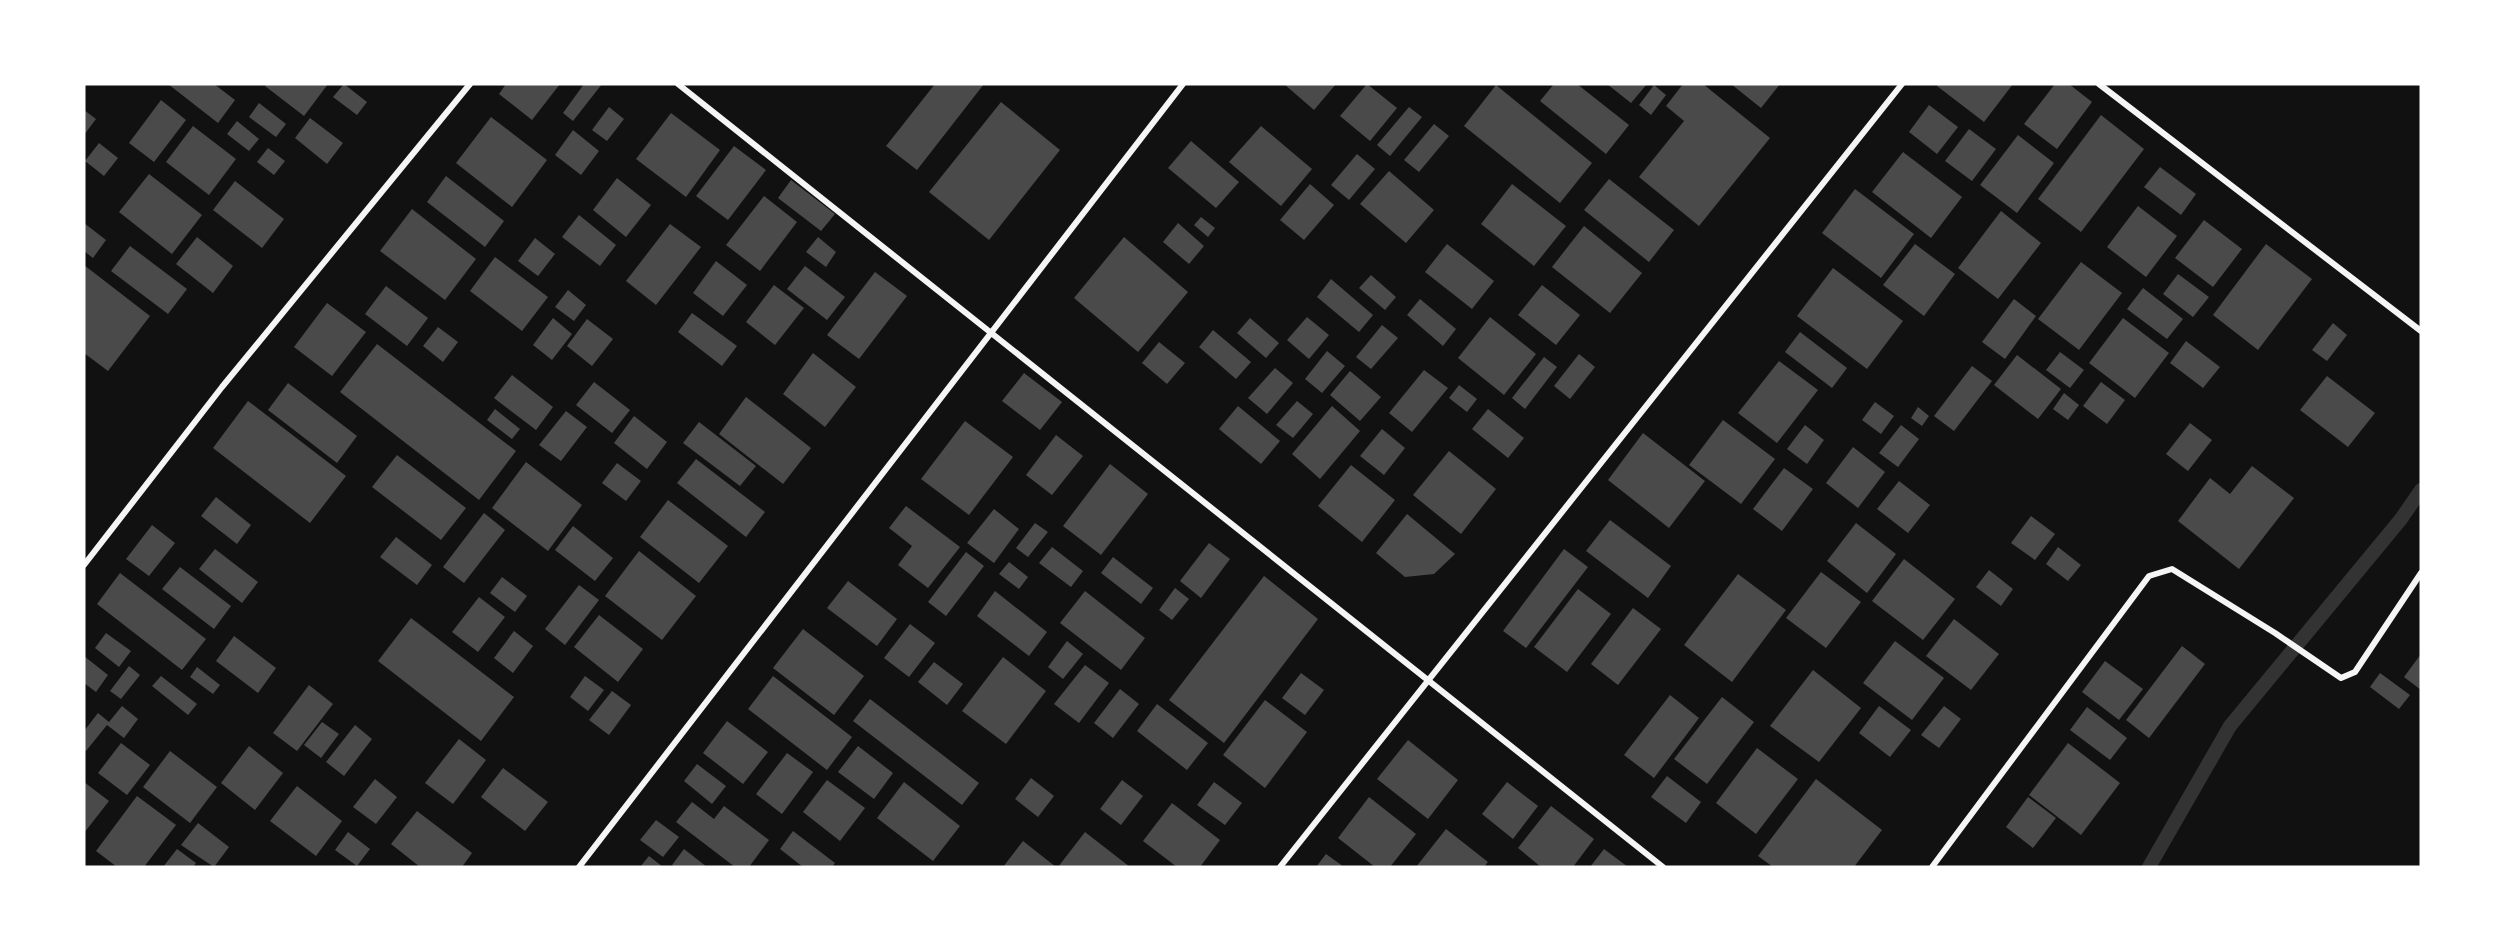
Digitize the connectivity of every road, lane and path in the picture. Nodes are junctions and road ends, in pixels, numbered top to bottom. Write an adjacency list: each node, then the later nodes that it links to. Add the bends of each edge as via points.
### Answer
1 (470, 84): 8 (street, via 222,387)
2 (678, 84): 6 (street)
3 (1183, 84): 6 (street)
4 (1902, 84): 10 (street)
5 (2099, 84): 7 (street)
6 (992, 331): 10 (street); 11 (street)
7 (2421, 331)
8 (84, 565)
9 (2421, 573): 14 (street, via 2355,672 2341,678 2172,569 2149,576)
10 (1427, 681): 12 (street); 13 (street)
11 (579, 867)
12 (1280, 867)
13 (1663, 867)
14 (1932, 867)

